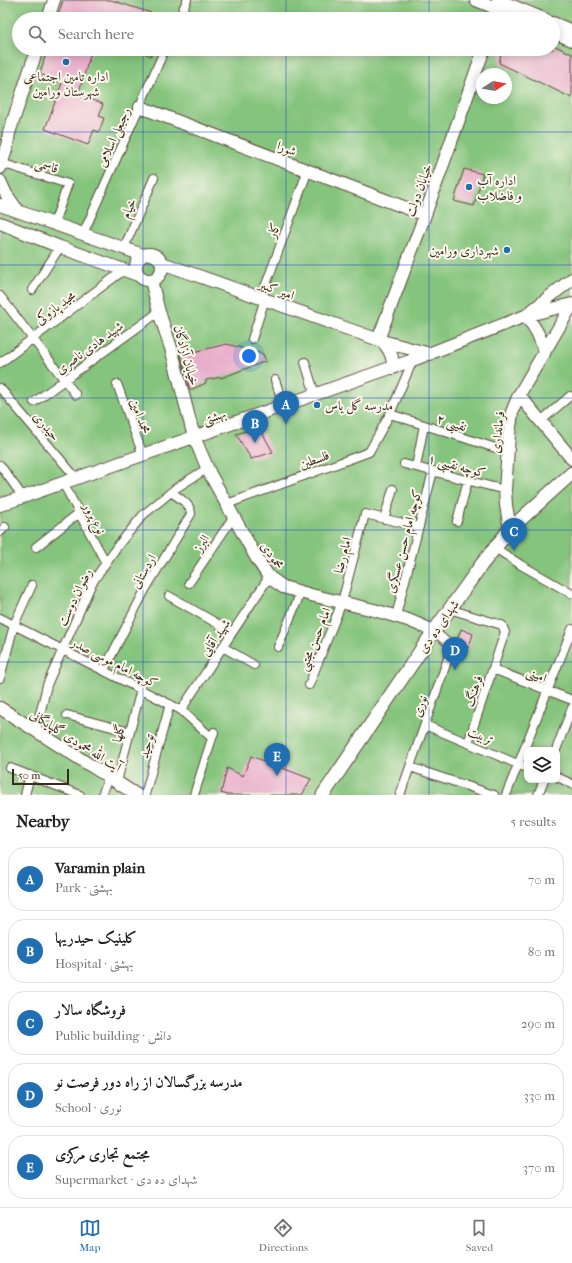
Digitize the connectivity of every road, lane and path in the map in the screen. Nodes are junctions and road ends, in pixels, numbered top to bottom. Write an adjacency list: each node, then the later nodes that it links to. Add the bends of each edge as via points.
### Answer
1 (54, 0): 5 (street)
2 (187, 0): 6 (street)
3 (476, 0): 4 (street)
4 (498, 6): 7 (street); 8 (street)
5 (50, 12)
6 (181, 12)
7 (509, 12)
8 (519, 12)
9 (560, 26): 10 (street)
10 (572, 31)
11 (560, 35): 12 (street)
12 (572, 40)
13 (35, 56): 17 (street)
14 (162, 56): 16 (street, رجبعلی اسلامی)
15 (482, 56): 25 (street, خیابان دولت)
16 (140, 106): 20 (street, شورا); 28 (street, رجبعلی اسلامی)
17 (8, 133): 18 (street); 19 (street)
18 (0, 142)
19 (1, 166): 26 (street, قاسمی, via 68,184)
20 (308, 170): 25 (street, شورا); 39 (street, کار)
21 (154, 178): 30 (street, خیام)
22 (0, 180): 24 (street)
23 (0, 205): 24 (street)
24 (18, 211): 26 (street)
25 (425, 215): 45 (street, خیابان دولت)
26 (54, 223): 28 (street)
27 (2, 225): 29 (street)
28 (84, 234): 30 (street)
29 (60, 246): 33 (street); 37 (street)
30 (124, 248): 31 (street)
31 (143, 256): 32 (street, via 152,254); 34 (street, via 137,262)
32 (162, 263): 35 (street, via 159,276); 39 (street, امیر کبیر)
33 (124, 270): 34 (street); 43 (street, مجید پازوکی)
34 (138, 275): 35 (street, via 144,280)
35 (151, 280): 41 (street, خیابان آزادگان)
36 (571, 280): 42 (street)
37 (32, 290)
38 (0, 296): 43 (street)
39 (263, 298): 44 (street, کار); 45 (street, امیر کبیر)
40 (572, 304): 42 (street); 47 (street, فرمانداری)
41 (159, 312): 52 (street, شهید هادی ناصری); 65 (street, خیابان آزادگان)
42 (525, 316): 46 (street, بهشتی); 47 (street, via 539,333)
43 (33, 338): 50 (street, مجید پازوکی); 52 (street)
44 (252, 339)
45 (380, 341): 46 (street, امیر کبیر); 51 (street, via 389,349 393,358)
46 (430, 354): 48 (street, بهشتی)
47 (544, 354): 58 (street, فرمانداری)
48 (414, 360): 51 (street, بهشتی); 62 (street, فلسطین)
49 (304, 362): 57 (street)
50 (0, 363)
51 (393, 368): 57 (street, بهشتی)
52 (64, 380): 56 (street); 60 (street, شهید هادی ناصری)
53 (275, 380): 61 (street)
54 (117, 384): 67 (street, محمد امین)
55 (0, 388): 75 (street, حیدری)
56 (76, 395)
57 (315, 395): 61 (street, بهشتی)
58 (519, 395): 63 (street); 66 (street, فرمانداری, via 512,412)
59 (570, 396): 63 (street)
60 (34, 402)
61 (284, 406): 65 (street, بهشتی)
62 (390, 414): 64 (street, نقیبی ۲); 82 (street, فلسطین, via 369,452)
63 (540, 421): 68 (street)
64 (424, 425): 66 (street, نقیبی ۲); 71 (street)
65 (194, 437): 67 (street, بهشتی); 72 (street, محمودی)
66 (508, 452): 79 (street, فرمانداری)
67 (143, 455): 75 (street, بهشتی)
68 (572, 459)
69 (404, 464): 71 (street, کوچه نقیبی ۱)
70 (0, 465): 81 (street)
71 (416, 467): 73 (street, کوچه نقیبی ۱)
72 (208, 468): 80 (street, رضوان دوست); 82 (street, محمودی)
73 (433, 471): 76 (street, کوچه نقیبی ۱); 88 (street, کوچه امام حسن عسگری)
74 (572, 473): 89 (main road, شهدای ده دی)
75 (77, 479): 77 (street, بهشتی)
76 (468, 480): 79 (street, کوچه نقیبی ۱); 87 (street)
77 (63, 483): 81 (street, بهشتی); 84 (street, نوع پرور)
78 (393, 489): 86 (street)
79 (505, 490): 89 (street, فرمانداری)
80 (171, 492): 92 (street, رضوان دوست, via 143,515); 112 (street, اردستانی, via 189,506 191,514 145,590)
81 (23, 497): 83 (street, بهشتی)
82 (227, 504): 85 (street, محمودی)
83 (0, 506)
84 (79, 513): 90 (street); 92 (street, نوع پرور)
85 (234, 516): 93 (street, محمودی); 94 (street, البرز)
86 (384, 519): 88 (street); 99 (street, امام رضا, via 365,514)
87 (457, 521)
88 (419, 527): 101 (street, کوچه امام حسن عسگری)
89 (510, 529): 91 (main road, شهدای ده دی)
90 (36, 547)
91 (495, 548): 97 (street); 100 (main road, شهدای ده دی)
92 (106, 563): 109 (street, رضوان دوست, via 92,583)
93 (270, 577): 96 (street, محمودی, via 283,586); 106 (street, شهید آقایی)
94 (190, 583)
95 (32, 585): 103 (street)
96 (301, 592): 99 (street, محمودی); 108 (street)
97 (572, 594)
98 (169, 596): 106 (street)
99 (342, 602): 101 (street, محمودی); 114 (street, امام حسن مجتبی)
100 (449, 610): 105 (main road, شهدای ده دی); 111 (street, فرهنگ, via 502,625 505,632)
101 (396, 616): 105 (street, محمودی)
102 (0, 618): 103 (street, کوچه امام موسی صدر)
103 (14, 625): 109 (street, کوچه امام موسی صدر); 113 (street)
104 (572, 629): 116 (street)
105 (434, 631): 123 (street, نوری, via 449,644 451,650); 145 (main road, شهدای ده دی)
106 (232, 632): 107 (street, شهید آقایی)
107 (223, 647): 110 (street); 121 (street, شهید آقایی)
108 (278, 647)
109 (63, 649): 112 (street, کوچه امام موسی صدر); 124 (street, رضوان دوست, via 47,685)
110 (254, 665)
111 (493, 669): 116 (street, امینی); 126 (street, فرهنگ)
112 (104, 670): 115 (street, کوچه امام موسی صدر)
113 (0, 678)
114 (309, 685)
115 (141, 689): 118 (street, کوچه امام موسی صدر); 125 (street, گلها)
116 (547, 691): 117 (street, امینی); 128 (street)
117 (572, 700)
118 (170, 704): 121 (street, کوچه امام موسی صدر); 143 (street, توحید)
119 (0, 708): 124 (street, آیت الله محمودی گلپایگانی)
120 (572, 708): 127 (street)
121 (181, 710): 144 (street, کوچه امام موسی صدر, via 213,735)
122 (67, 715): 125 (street)
123 (425, 725): 126 (street, تربیت); 129 (street, نوری)
124 (36, 731): 134 (street, آیت الله محمودی گلپایگانی)
125 (130, 732): 134 (street, گلها)
126 (468, 743): 128 (street, تربیت)
127 (557, 747)
128 (517, 764): 130 (street, تربیت); 148 (street)
129 (410, 767): 146 (street, نوری); 147 (street)
130 (524, 767)
131 (10, 768): 132 (street)
132 (30, 775): 137 (street); 138 (street)
133 (560, 778): 136 (street)
134 (113, 780): 141 (street, گلها); 142 (street, آیت الله محمودی گلپایگانی)
135 (543, 783): 149 (street)
136 (572, 784)
137 (57, 786): 139 (street); 140 (street)
138 (24, 795)
139 (54, 795)
140 (80, 795)
141 (102, 795)
142 (137, 795)
143 (145, 795)
144 (194, 795)
145 (323, 795)
146 (400, 795)
147 (494, 795)
148 (506, 795)
149 (538, 795)

